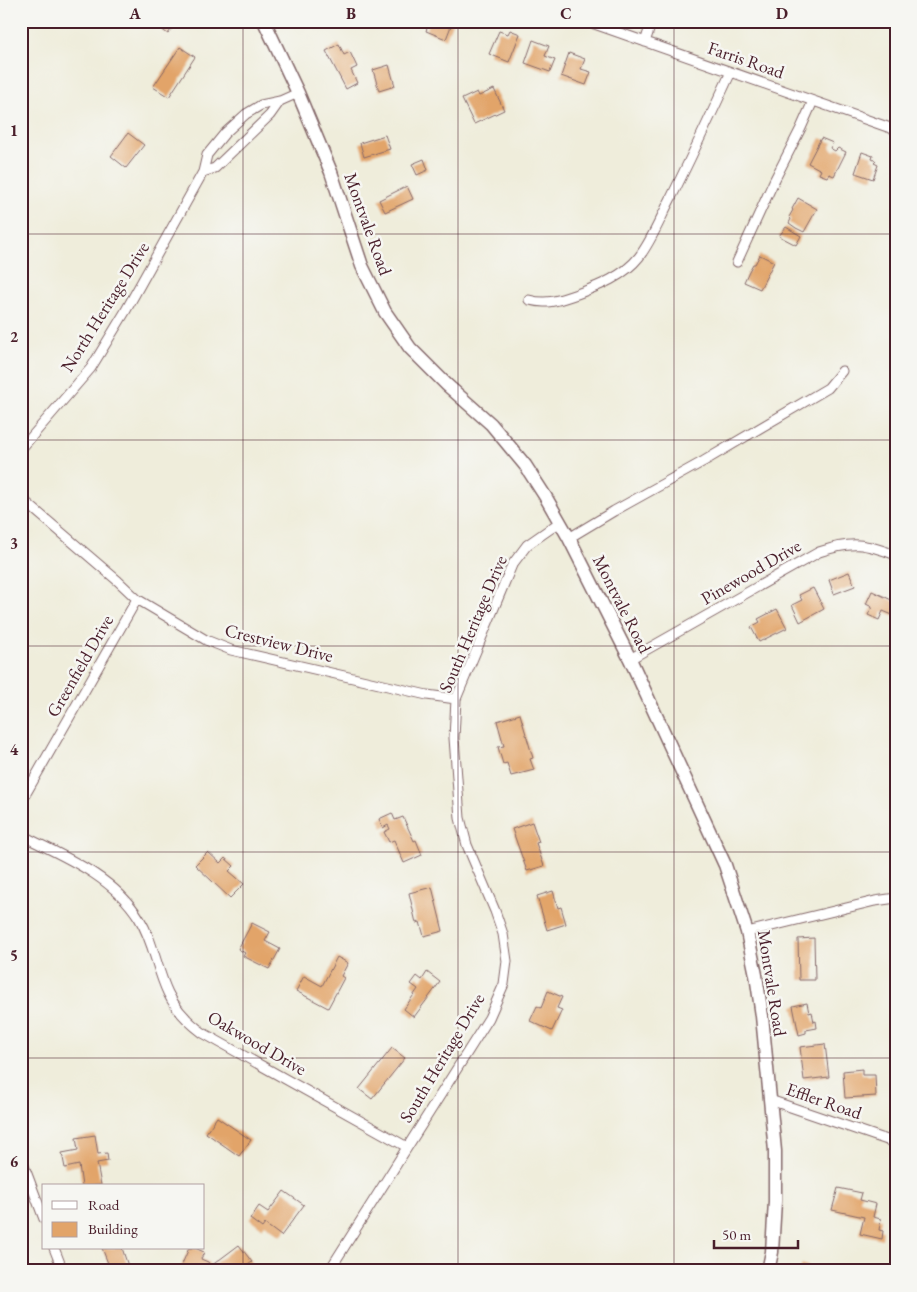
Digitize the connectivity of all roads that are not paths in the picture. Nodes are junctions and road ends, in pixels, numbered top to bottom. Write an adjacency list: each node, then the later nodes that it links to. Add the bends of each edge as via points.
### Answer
1 (264, 21): 6 (main road, Montvale Road)
2 (586, 21): 4 (street, Farris Road)
3 (652, 21): 4 (street)
4 (646, 42): 5 (street, Farris Road)
5 (730, 72): 8 (street, Farris Road); 12 (street, via 638,258 619,275 594,288 556,301 539,303)
6 (298, 93): 7 (street, North Heritage Drive); 16 (main road, Montvale Road, via 331,172 362,266 385,312 410,348 490,424 525,465)
7 (280, 101): 10 (street, North Heritage Drive, via 270,115 215,168); 10 (street, North Heritage Drive, via 261,105 224,133 207,155)
8 (813, 101): 9 (street, Farris Road); 11 (street)
9 (896, 130)
10 (203, 172): 14 (street, North Heritage Drive, via 91,368)
11 (736, 262)
12 (529, 300)
13 (842, 371): 17 (street, via 828,388)
14 (21, 449)
15 (21, 498): 19 (street, Crestview Drive)
16 (560, 522): 17 (main road, Montvale Road); 21 (street, South Heritage Drive, via 527,545 512,565)
17 (569, 538): 20 (main road, Montvale Road)
18 (896, 555): 20 (street, Pinewood Drive, via 863,544 840,545 820,552)
19 (137, 599): 21 (street, Crestview Drive, via 206,640 230,650); 22 (street, Greenfield Drive)
20 (630, 659): 25 (main road, Montvale Road, via 725,865)
21 (456, 699): 28 (street, South Heritage Drive, via 454,738 460,818 467,845 503,934 507,961 504,984 489,1018)
22 (21, 802)
23 (21, 835): 28 (street, Oakwood Drive, via 76,862 127,901 152,946 168,994 187,1020 203,1033)
24 (896, 898): 25 (street)
25 (747, 932): 26 (main road, Montvale Road, via 762,1016)
26 (770, 1100): 27 (street, Effler Road); 34 (main road, Montvale Road, via 775,1201)
27 (896, 1143)
28 (407, 1147): 33 (street, South Heritage Drive)
29 (21, 1158): 30 (street)
30 (42, 1214)
31 (55, 1250): 32 (street)
32 (63, 1271)
33 (329, 1271)
34 (768, 1271)

